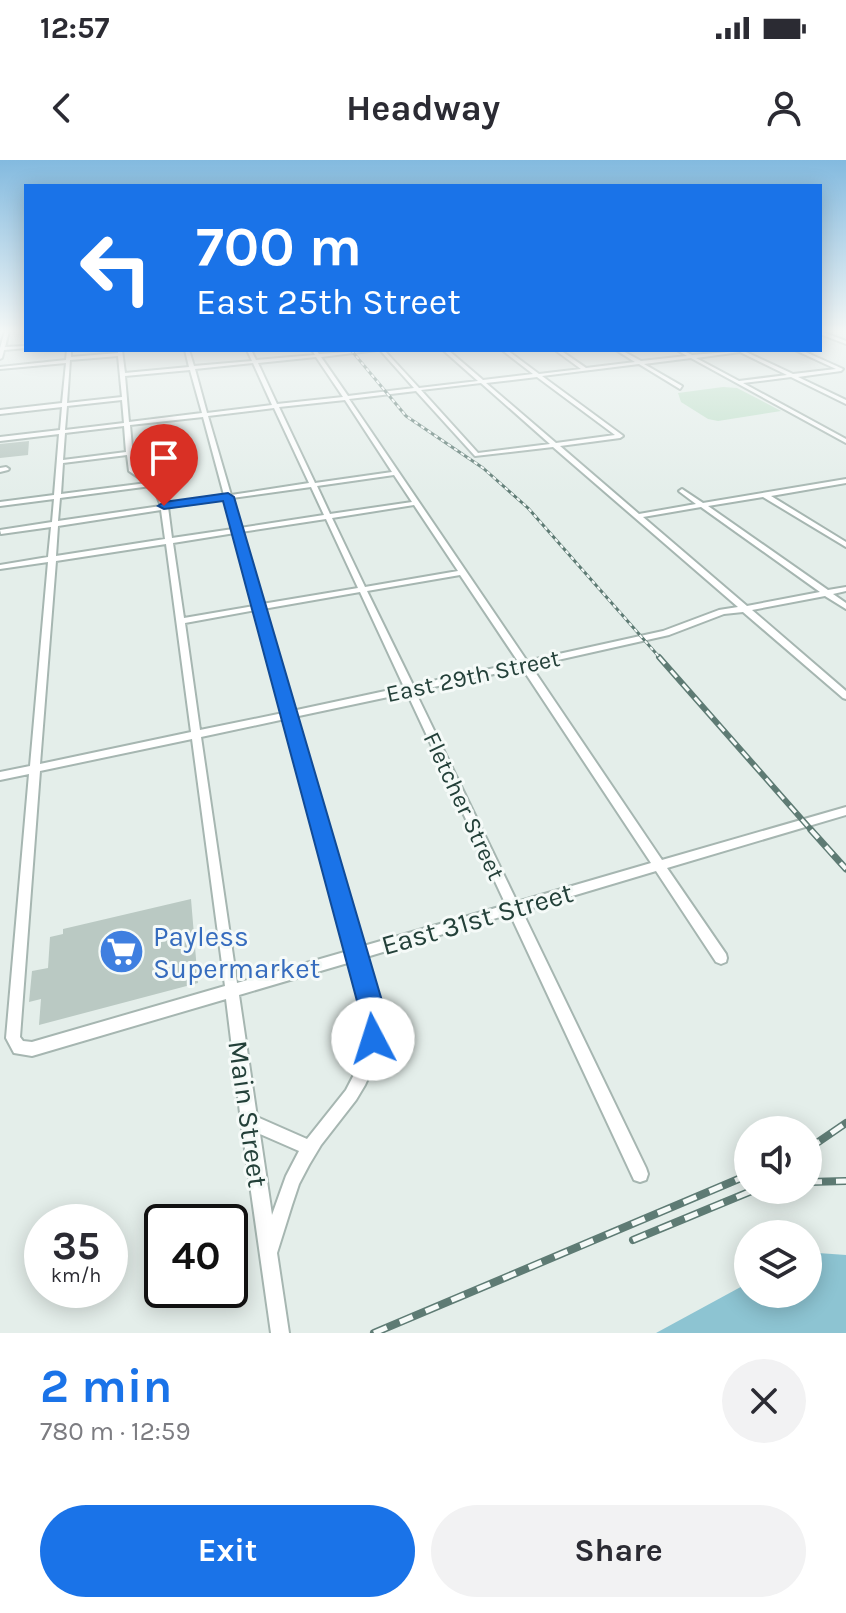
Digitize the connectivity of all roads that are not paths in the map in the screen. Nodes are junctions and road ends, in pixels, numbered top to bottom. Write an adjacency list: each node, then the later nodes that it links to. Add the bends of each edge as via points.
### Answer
1 (66, 386): 16 (street)
2 (123, 386): 13 (street)
3 (197, 386): 19 (street)
4 (266, 386): 17 (street, Fletcher Street)
5 (338, 386): 14 (street)
6 (413, 386): 12 (street)
7 (452, 386): 12 (street)
8 (486, 386): 24 (street)
9 (552, 386): 24 (street, via 620,436)
10 (747, 386): 23 (street)
11 (812, 386): 15 (street)
12 (417, 390): 14 (street); 24 (street, via 476,455)
13 (125, 398): 16 (street); 20 (street)
14 (346, 398): 17 (street); 28 (street)
15 (846, 402)
16 (64, 405): 18 (street); 21 (street)
17 (276, 407): 19 (street); 31 (street, Fletcher Street)
18 (0, 412)
19 (205, 415): 20 (street); 36 (street)
20 (127, 424): 21 (street); 25 (street)
21 (62, 431): 22 (street); 26 (street)
22 (0, 439)
23 (846, 441)
24 (556, 446): 41 (street)
25 (130, 453): 26 (street); 27 (street)
26 (60, 462): 35 (street)
27 (131, 470): 30 (street); 32 (street)
28 (396, 473): 31 (street); 37 (street)
29 (846, 481): 34 (street)
30 (155, 485): 32 (street); 40 (street)
31 (313, 485): 36 (street); 42 (street, Fletcher Street)
32 (129, 486): 35 (street)
33 (682, 491): 39 (street)
34 (765, 495): 39 (street); 47 (street)
35 (58, 497): 38 (street); 43 (street)
36 (228, 497): 40 (street); 44 (street)
37 (416, 503): 42 (street); 50 (street)
38 (0, 504)
39 (701, 505): 41 (street); 53 (street)
40 (164, 507): 43 (street); 46 (street)
41 (637, 516): 55 (street)
42 (328, 517): 44 (street); 52 (street, Fletcher Street)
43 (55, 524): 45 (street); 48 (street)
44 (237, 531): 46 (street); 54 (street)
45 (1, 532)
46 (169, 541): 48 (street); 57 (street)
47 (846, 545)
48 (52, 559): 49 (street); 63 (street)
49 (0, 567)
50 (462, 572): 52 (street); 58 (street)
51 (846, 586): 53 (street, East 29th Street)
52 (363, 589): 54 (street); 59 (street, Fletcher Street)
53 (822, 591): 55 (street, East 29th Street); 56 (street)
54 (259, 607): 57 (street); 61 (street)
55 (746, 607): 58 (street, East 29th Street, via 659,635); 60 (street)
56 (846, 607)
57 (181, 621): 62 (street)
58 (524, 665): 59 (street, East 29th Street); 67 (street)
59 (409, 689): 61 (street, East 29th Street); 68 (street, Fletcher Street)
60 (846, 696)
61 (290, 714): 62 (street, East 29th Street); 69 (street)
62 (194, 734): 63 (street, East 29th Street); 71 (street, Main Street)
63 (34, 769): 64 (street, East 29th Street); 65 (street)
64 (0, 777): 65 (street, via 20,781)
65 (31, 802): 71 (street, East 31st Street, via 13,1038 17,1046 32,1049)
66 (846, 811): 67 (street, East 31st Street)
67 (660, 865): 68 (street, East 31st Street); 70 (street)
68 (513, 909): 69 (street, East 31st Street); 74 (street, Fletcher Street)
69 (356, 955): 71 (street, East 31st Street); 73 (street, via 373,1017 371,1051 354,1094)
70 (721, 958)
71 (231, 991): 72 (street, Main Street)
72 (249, 1121): 73 (street); 75 (street, Main Street)
73 (310, 1148): 75 (street, via 291,1183)
74 (640, 1174)
75 (268, 1254): 76 (street, Main Street)
76 (280, 1333)

